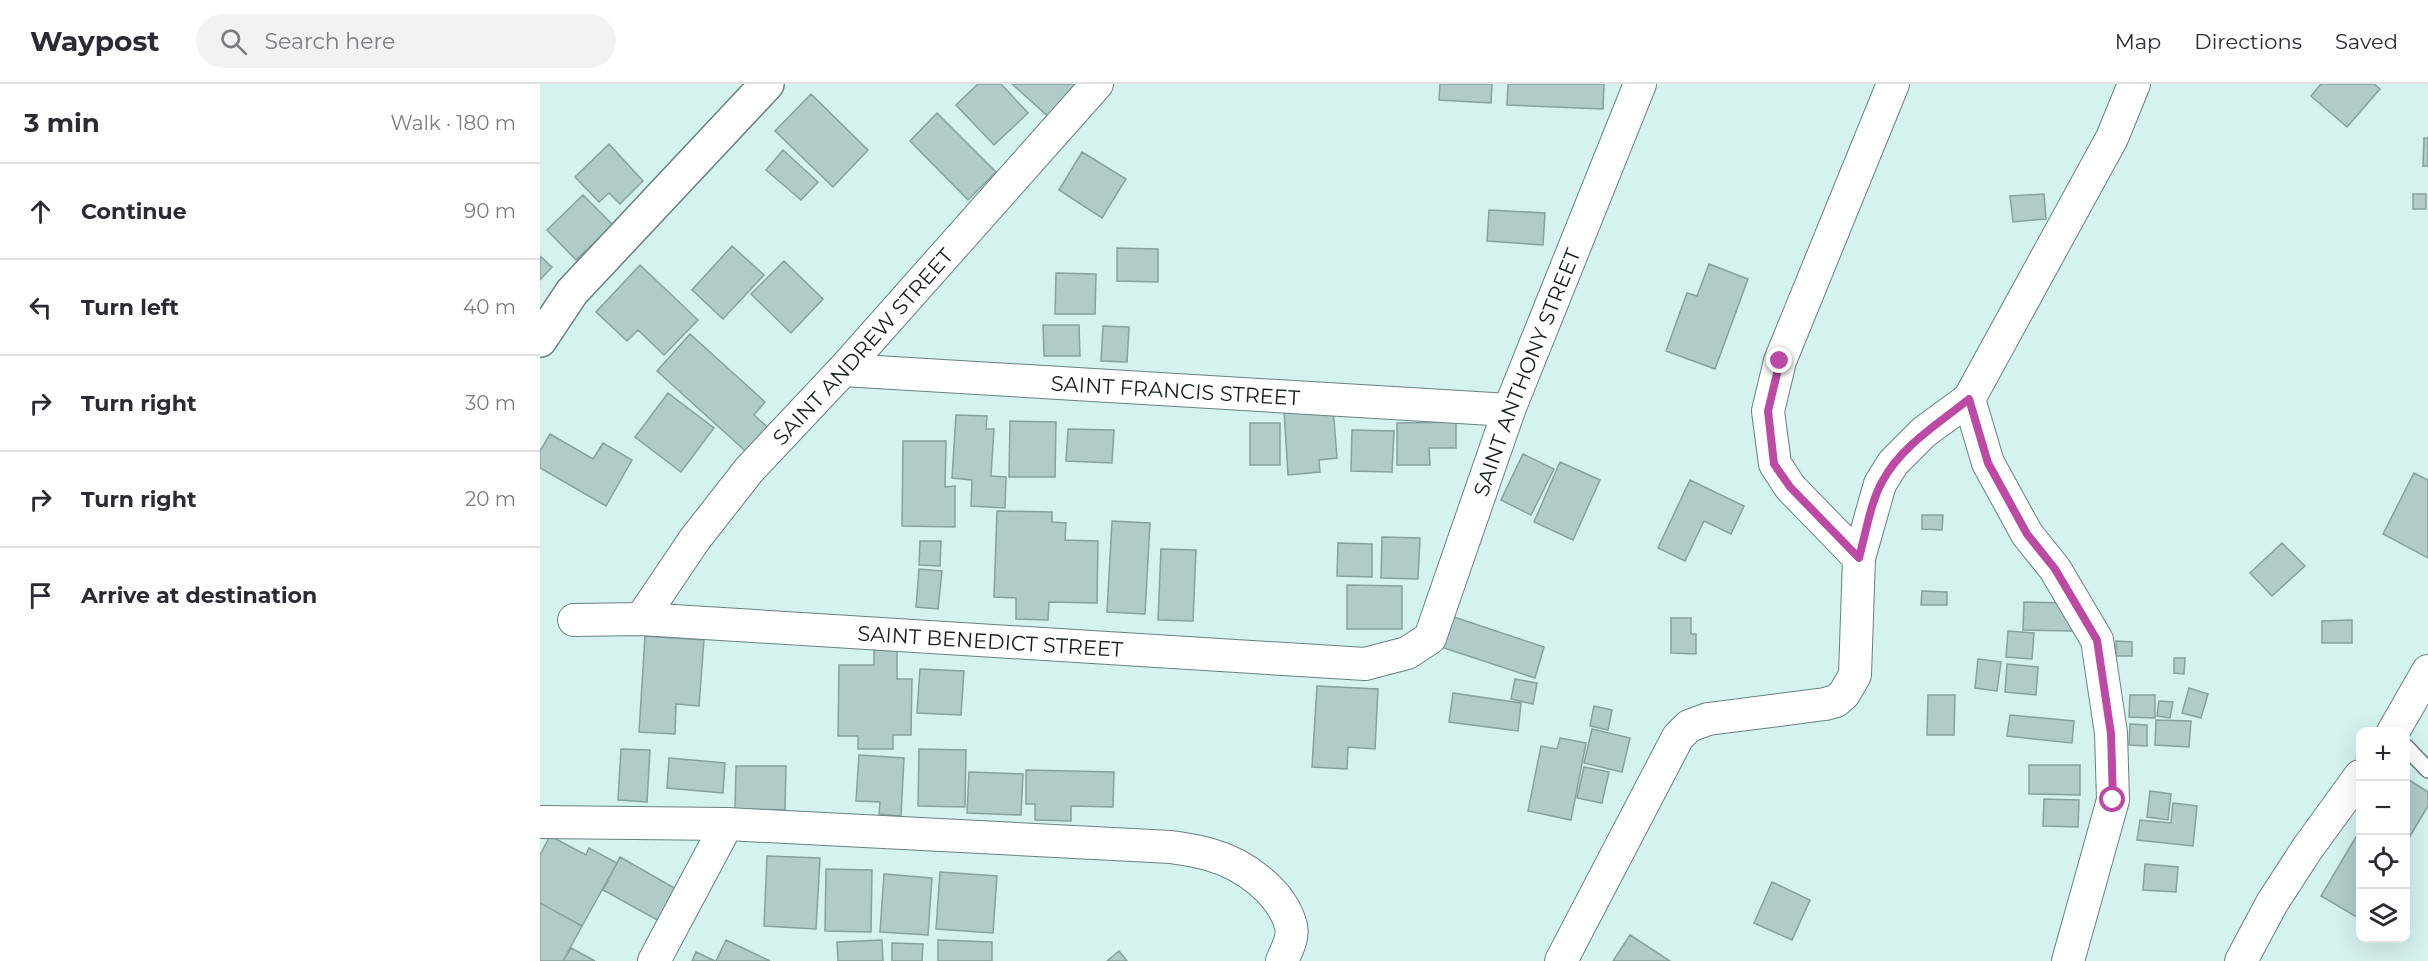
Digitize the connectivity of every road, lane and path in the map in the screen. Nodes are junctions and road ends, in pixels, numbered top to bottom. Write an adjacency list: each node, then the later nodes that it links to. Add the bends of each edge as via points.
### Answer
1 (767, 84): 6 (main road, via 572,292)
2 (1097, 84): 7 (street, SAINT ANDREW STREET)
3 (1640, 84): 9 (street, SAINT ANTHONY STREET)
4 (1893, 84): 10 (street, via 1780,361 1768,411 1774,464 1790,487)
5 (2134, 84): 8 (street, via 2112,138)
6 (540, 340)
7 (843, 369): 9 (street, SAINT FRANCIS STREET); 11 (street, SAINT ANDREW STREET, via 749,470 695,539)
8 (1969, 399): 10 (street, via 1924,432 1893,463 1880,484); 24 (street, via 1988,463 2027,534 2055,569 2097,640 2111,734 2113,800)
9 (1509, 410): 13 (street, SAINT ANTHONY STREET, via 1430,638)
10 (1859, 558): 23 (street, via 1855,675 1844,694 1826,704 1708,719 1689,726 1678,737)
11 (641, 619): 12 (street, SAINT BENEDICT STREET); 13 (street, SAINT BENEDICT STREET, via 1365,664)
12 (574, 620)
13 (1407, 653)
14 (2428, 671): 15 (street)
15 (2396, 727)
16 (2410, 751): 17 (lane)
17 (2428, 770)
18 (2357, 781): 25 (street, via 2307,849)
19 (540, 822): 20 (street)
20 (727, 824): 21 (street, via 1171,847 1212,855 1246,870 1277,900 1291,927); 22 (street)
21 (1286, 952)
22 (654, 961)
23 (1561, 961)
24 (2068, 961)
25 (2241, 961)

